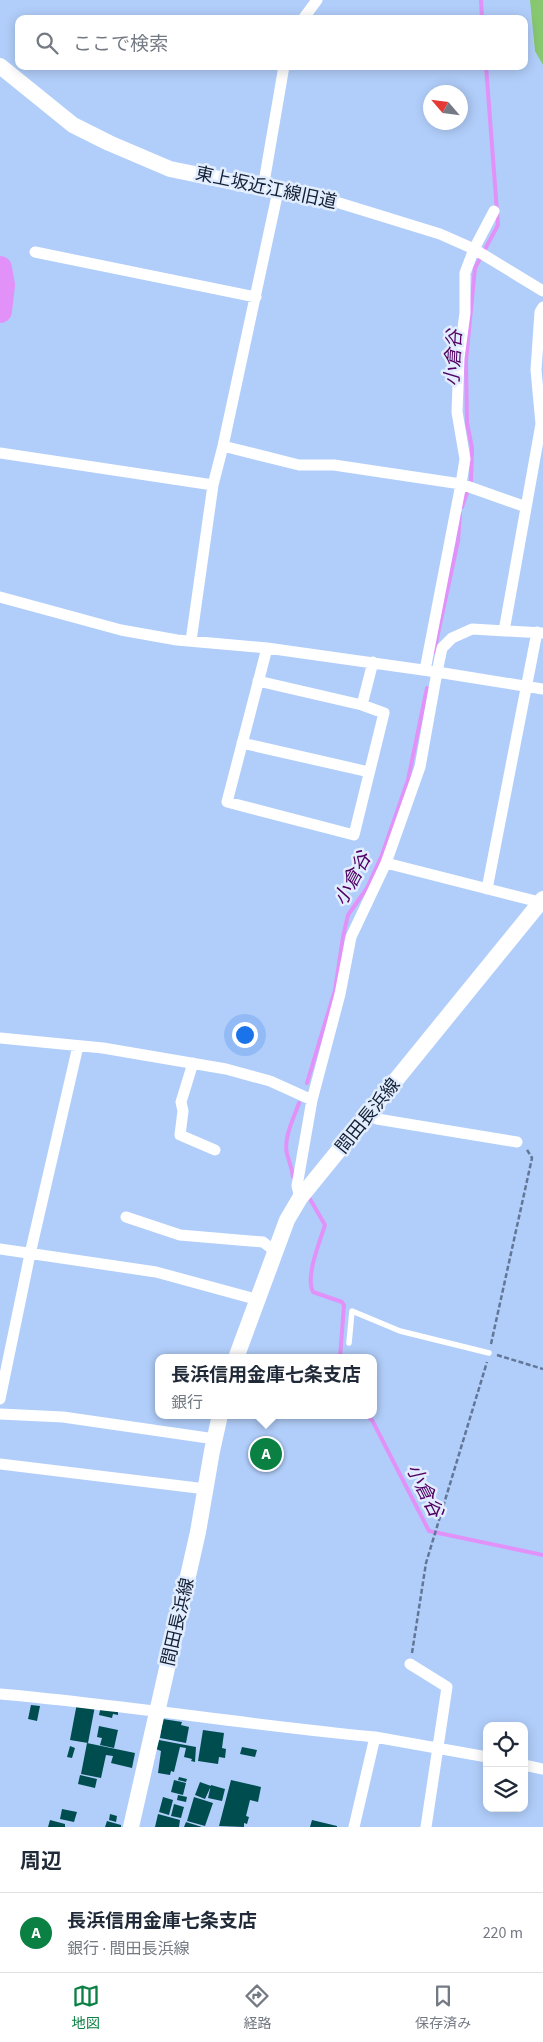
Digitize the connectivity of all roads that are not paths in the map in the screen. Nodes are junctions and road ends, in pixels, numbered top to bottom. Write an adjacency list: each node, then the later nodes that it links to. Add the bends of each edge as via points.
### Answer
1 (317, 0): 2 (street)
2 (306, 15)
3 (0, 66): 5 (main road, 東上坂近江線旧道, via 73,125 109,144 170,169)
4 (284, 70): 5 (street)
5 (270, 190): 7 (street, 東上坂近江線旧道, via 333,200 440,234); 10 (street)
6 (494, 211): 7 (street)
7 (474, 249): 9 (street, 東上坂近江線旧道); 15 (street, via 465,273 465,313 459,358 457,412 464,459)
8 (35, 252): 10 (street)
9 (543, 291)
10 (256, 296): 12 (street)
11 (543, 307): 14 (street, via 536,370 541,424)
12 (223, 446): 15 (street, via 299,465 334,465); 16 (street)
13 (0, 453): 16 (street)
14 (539, 460): 17 (street)
15 (462, 484): 17 (street); 24 (street)
16 (213, 485): 21 (street)
17 (526, 507): 19 (street)
18 (0, 597): 21 (street, via 121,630)
19 (504, 631): 20 (street); 25 (street, via 472,629 452,638 442,648)
20 (540, 632): 27 (street)
21 (191, 641): 22 (street)
22 (267, 648): 23 (street); 26 (street)
23 (373, 662): 24 (street); 29 (street)
24 (425, 670): 25 (street)
25 (437, 672): 27 (street); 32 (street, via 420,767)
26 (258, 681): 29 (street); 30 (street)
27 (526, 686): 28 (street); 33 (street)
28 (543, 688)
29 (362, 705): 31 (street, via 384,713)
30 (242, 743): 31 (street); 31 (street, via 227,802 354,835)
31 (369, 772)
32 (386, 863): 33 (street); 38 (street, via 352,937)
33 (487, 889): 34 (street)
34 (542, 901): 39 (main road, 間田長浜線)
35 (0, 1038): 36 (street)
36 (78, 1046): 37 (street); 46 (street)
37 (194, 1063): 38 (street, via 270,1081); 41 (street, via 182,1102 180,1135)
38 (312, 1100): 42 (street, via 297,1186)
39 (369, 1115): 40 (street); 42 (main road, 間田長浜線)
40 (517, 1142)
41 (215, 1150)
42 (300, 1198): 45 (main road, 間田長浜線)
43 (126, 1217): 45 (street, via 180,1235 263,1242)
44 (0, 1249): 46 (street)
45 (276, 1252): 47 (main road, 間田長浜線)
46 (30, 1254): 47 (street, via 156,1272); 51 (street)
47 (258, 1300): 50 (main road, 間田長浜線)
48 (349, 1343): 49 (lane, via 352,1310 400,1331)
49 (489, 1353)
50 (238, 1354)
51 (0, 1399)
52 (0, 1414): 54 (street, via 63,1417)
53 (219, 1419): 54 (main road, 間田長浜線)
54 (214, 1439): 56 (main road, 間田長浜線)
55 (0, 1464): 56 (street)
56 (206, 1489): 59 (main road, 間田長浜線)
57 (410, 1664): 61 (street, via 447,1687)
58 (0, 1694): 59 (street)
59 (158, 1711): 60 (street); 65 (main road, 間田長浜線)
60 (375, 1737): 61 (street); 66 (street)
61 (438, 1747): 62 (street); 67 (street)
62 (483, 1756)
63 (528, 1766): 64 (street)
64 (543, 1769)
65 (131, 1827)
66 (354, 1827)
67 (426, 1827)

